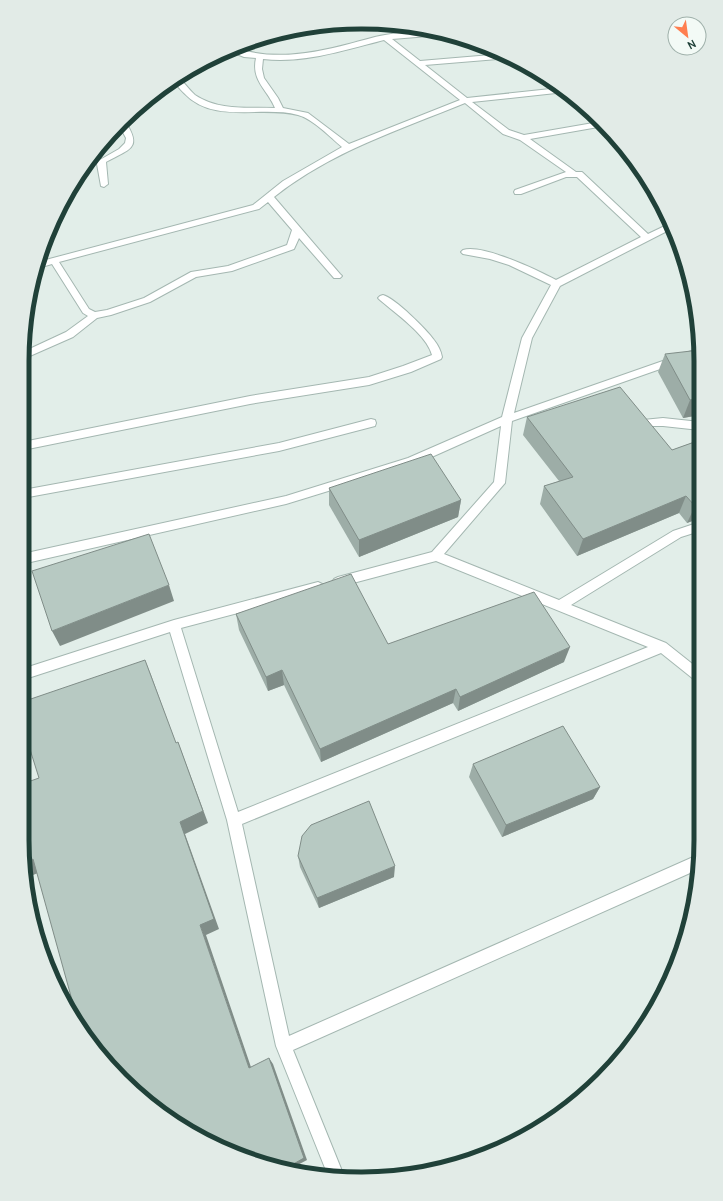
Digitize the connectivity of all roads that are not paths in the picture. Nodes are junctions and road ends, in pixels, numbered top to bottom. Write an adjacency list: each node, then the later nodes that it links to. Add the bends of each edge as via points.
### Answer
1 (419, 34): 2 (street)
2 (385, 37): 4 (street, via 337,49 278,58); 6 (street)
3 (238, 53): 4 (street)
4 (260, 56): 10 (street, via 258,75)
5 (495, 57): 6 (street)
6 (418, 63): 9 (street)
7 (180, 83): 10 (street, via 192,96 224,110)
8 (554, 91): 9 (street)
9 (466, 100): 13 (street, via 506,132); 14 (street)
10 (280, 110): 14 (street, via 302,114)
11 (596, 125): 13 (street)
12 (125, 127): 16 (street, via 130,138 129,145 125,150 102,161)
13 (523, 138): 15 (street)
14 (348, 147): 18 (street, via 286,183)
15 (574, 174): 17 (street); 21 (street, via 583,176)
16 (104, 184)
17 (518, 192)
18 (269, 197): 20 (street); 23 (street, via 256,207)
19 (666, 228): 21 (street)
20 (297, 229): 25 (street); 28 (street, via 291,247 229,269 194,274 147,300)
21 (647, 238): 26 (street)
22 (466, 252): 26 (street, via 489,255 511,262)
23 (54, 261): 24 (street); 28 (street, via 86,311)
24 (44, 263)
25 (337, 276)
26 (556, 284): 31 (street, via 527,338)
27 (383, 298): 35 (street, via 415,325 434,346 437,357 369,381 250,400)
28 (94, 316): 29 (street, via 75,332)
29 (29, 353)
30 (694, 353): 31 (street)
31 (507, 419): 38 (street, via 499,483); 39 (street, via 412,461 286,500)
32 (371, 423): 36 (street, via 279,447)
33 (647, 423): 34 (street)
34 (694, 425)
35 (29, 445)
36 (29, 493)
37 (694, 528): 40 (street, via 678,534)
38 (436, 556): 40 (street); 41 (street)
39 (29, 557)
40 (560, 606): 42 (street)
41 (174, 625): 44 (street); 45 (street)
42 (662, 647): 43 (street); 45 (street)
43 (694, 672)
44 (29, 673)
45 (234, 820): 47 (street)
46 (693, 864): 47 (street)
47 (284, 1046): 48 (street)
48 (334, 1170)

